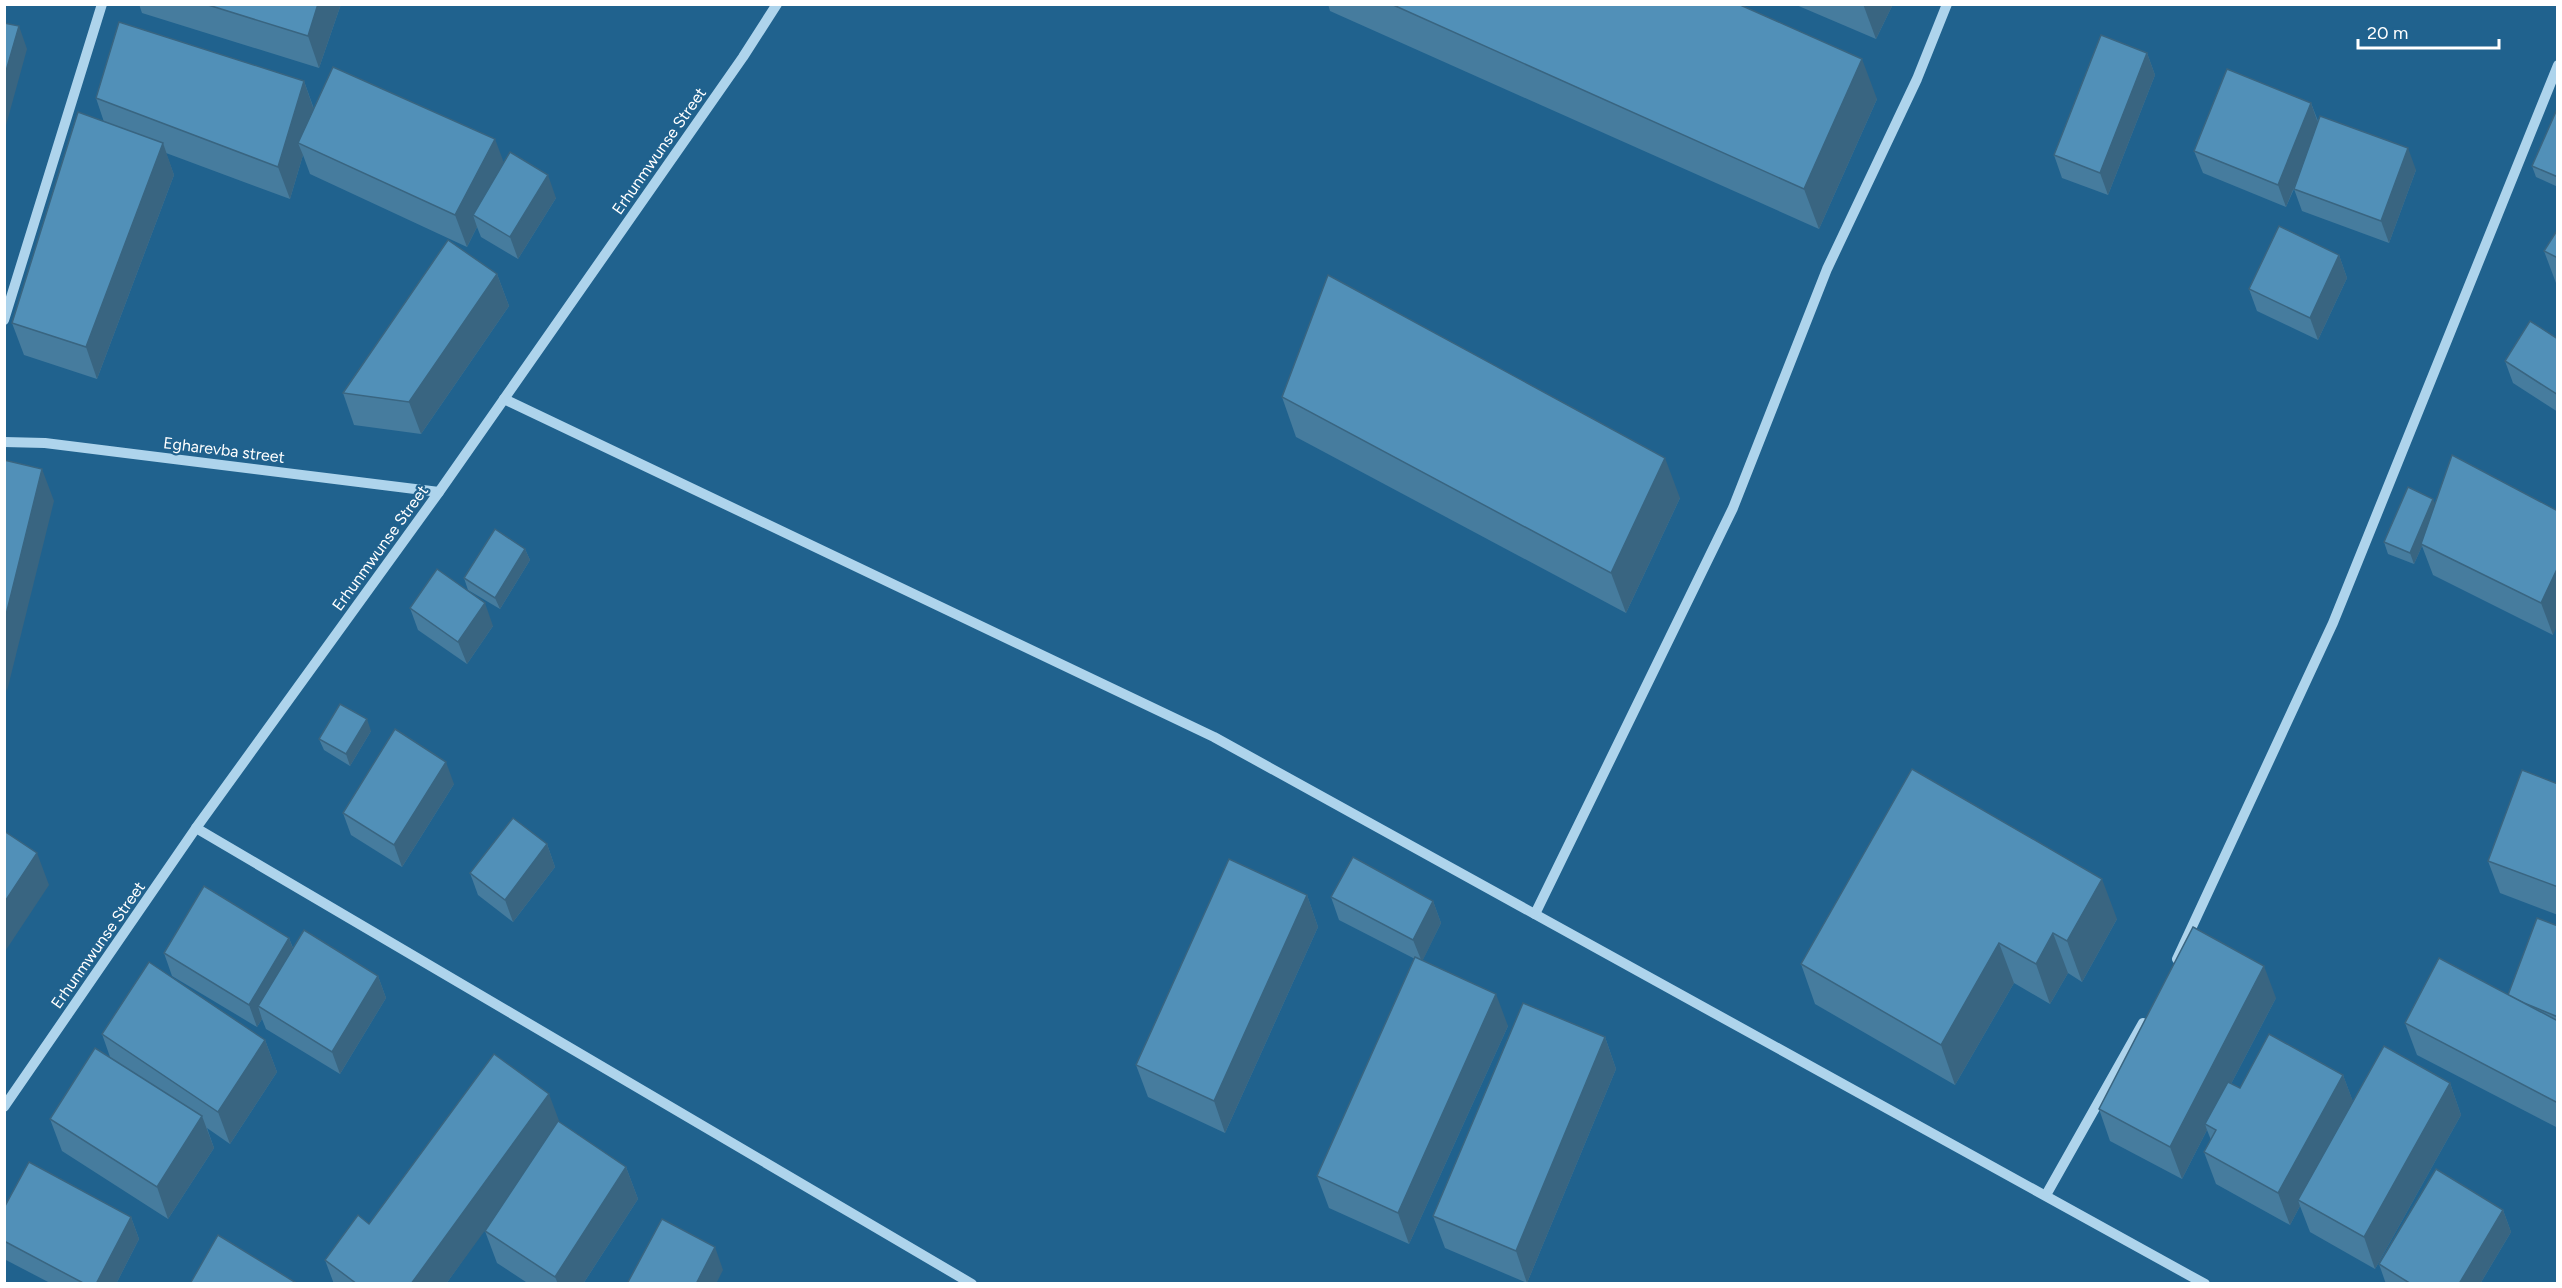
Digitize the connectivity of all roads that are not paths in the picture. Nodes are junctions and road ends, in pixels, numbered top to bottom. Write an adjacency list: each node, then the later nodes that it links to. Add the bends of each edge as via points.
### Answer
1 (102, 4): 5 (street)
2 (777, 4): 6 (street, Erhunmwunse Street)
3 (1947, 4): 10 (street, via 1917,79 1827,269 1733,508)
4 (2558, 65): 11 (street, via 2333,623)
5 (4, 320)
6 (504, 399): 8 (street, Erhunmwunse Street); 10 (street, via 1214,736)
7 (4, 442): 8 (street, Egharevba street, via 45,443)
8 (439, 492): 9 (street, Erhunmwunse Street)
9 (196, 828): 13 (street, Erhunmwunse Street); 15 (street)
10 (1535, 914): 14 (street)
11 (2173, 966)
12 (2152, 1009): 14 (street)
13 (4, 1107)
14 (2046, 1195): 16 (street)
15 (972, 1284)
16 (2205, 1284)

